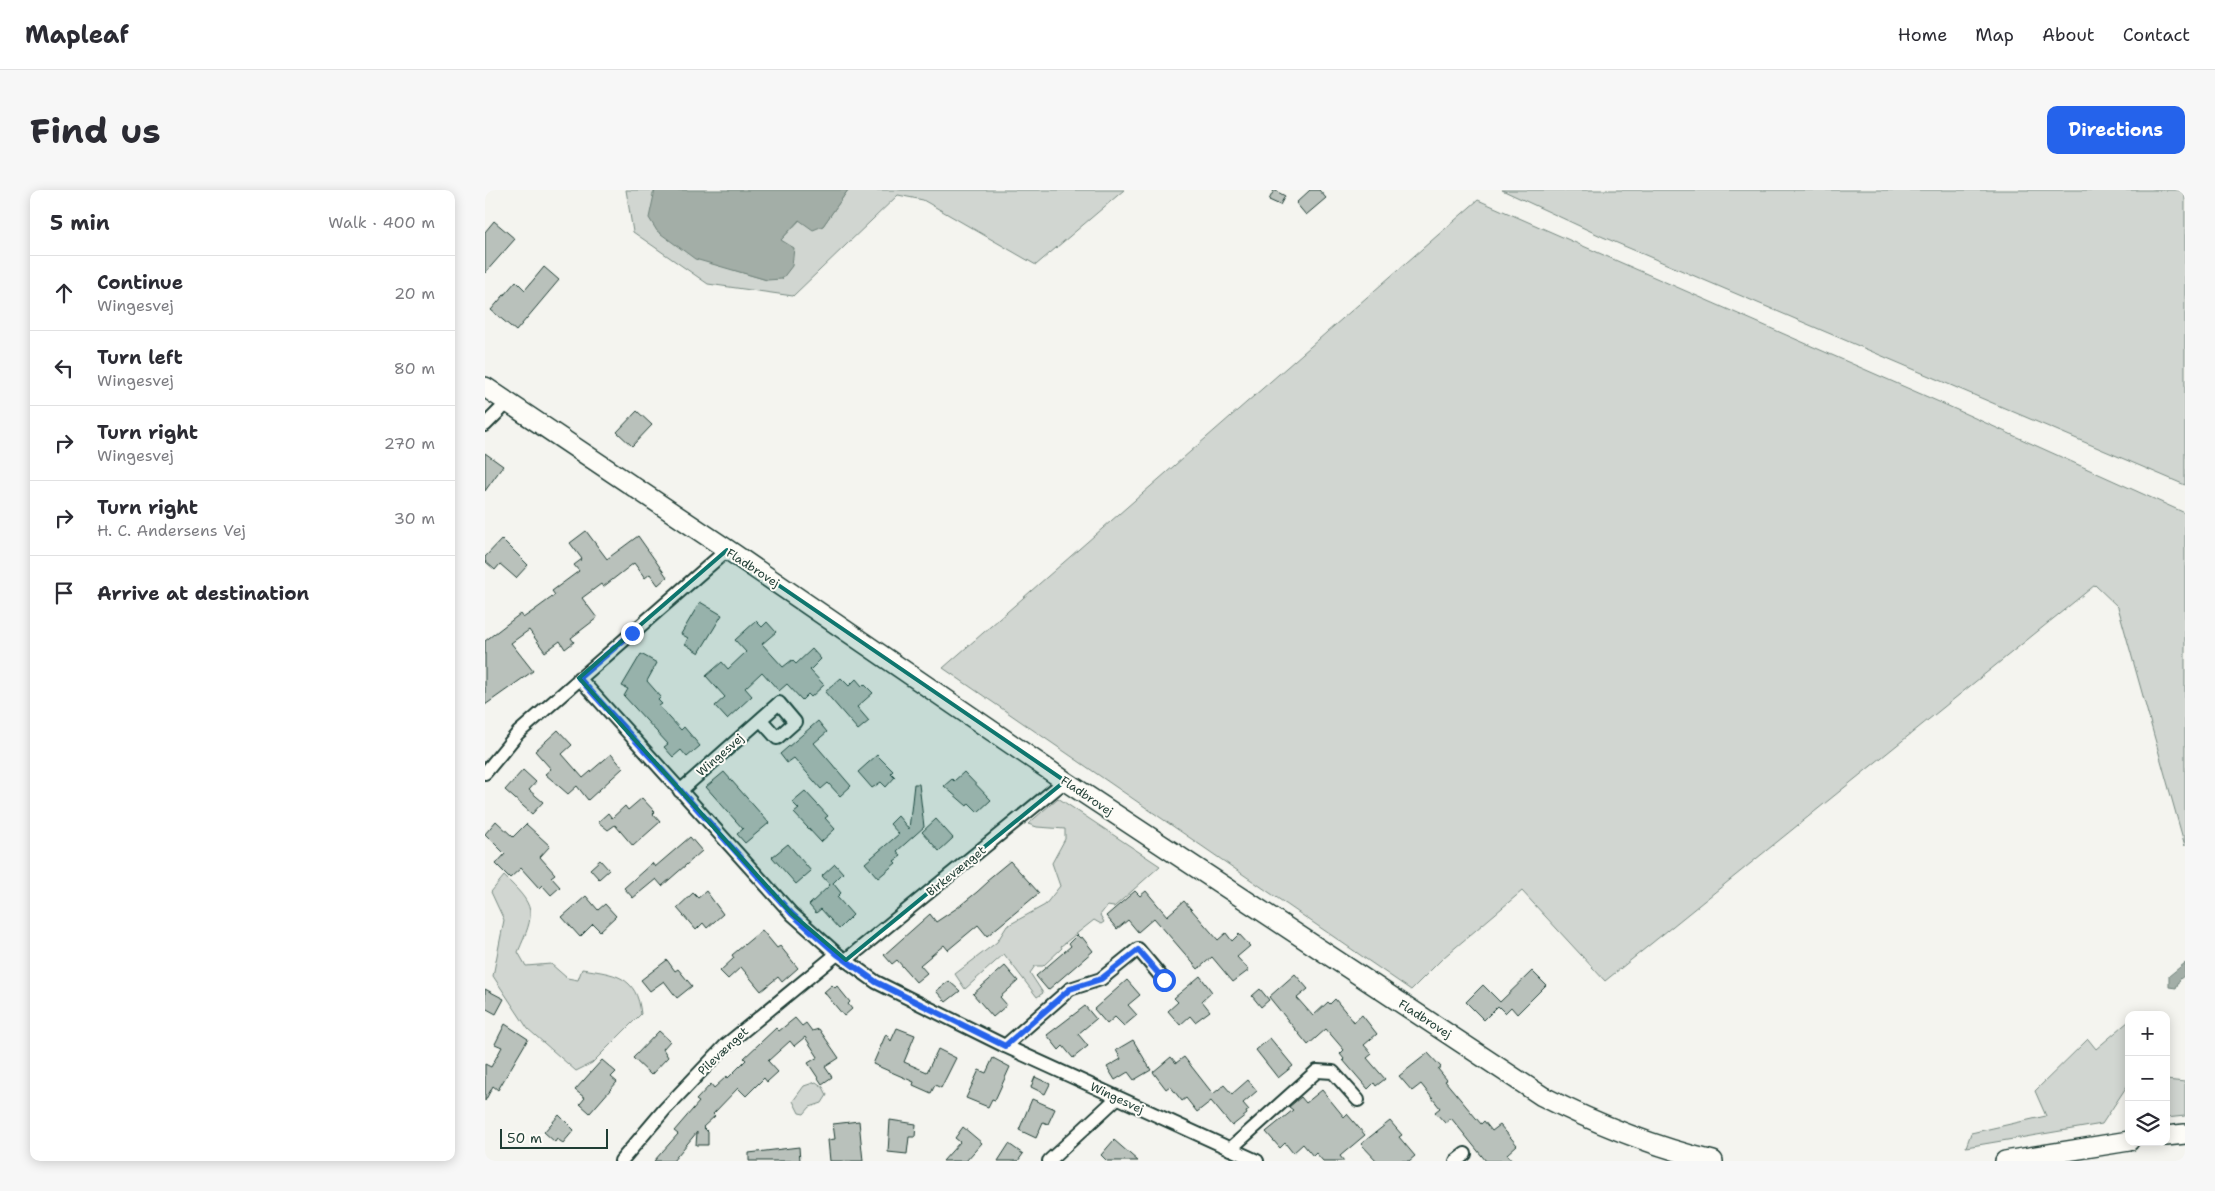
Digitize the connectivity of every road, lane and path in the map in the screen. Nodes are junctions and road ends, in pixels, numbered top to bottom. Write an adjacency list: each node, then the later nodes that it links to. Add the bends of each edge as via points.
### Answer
1 (485, 387): 2 (main road, Fladbrovej)
2 (508, 402): 3 (street); 4 (main road, Fladbrovej)
3 (485, 425)
4 (727, 550): 5 (street); 8 (main road, Fladbrovej)
5 (579, 678): 7 (street, via 519,733); 9 (street, Wingesvej)
6 (761, 720): 9 (street, Wingesvej)
7 (485, 773)
8 (1065, 782): 10 (street, Birkevænget); 22 (main road, Fladbrovej, via 1542,1096 1636,1139)
9 (680, 791): 10 (street, Wingesvej, via 792,914)
10 (841, 957): 12 (street, Wingesvej, via 876,982); 19 (street, Pilevænget, via 726,1045)
11 (1164, 980): 12 (street, via 1138,950 1101,979 1070,989)
12 (1005, 1046): 13 (street, Wingesvej)
13 (1117, 1098): 18 (street, Wingesvej); 20 (street)
14 (1358, 1100): 18 (street, via 1333,1072 1317,1071)
15 (2185, 1134): 16 (main road)
16 (2170, 1136)
17 (2125, 1142): 23 (main road)
18 (1230, 1149): 21 (street, Wingesvej)
19 (621, 1161)
20 (1049, 1161)
21 (1257, 1161)
22 (1713, 1161)
23 (2005, 1161)

